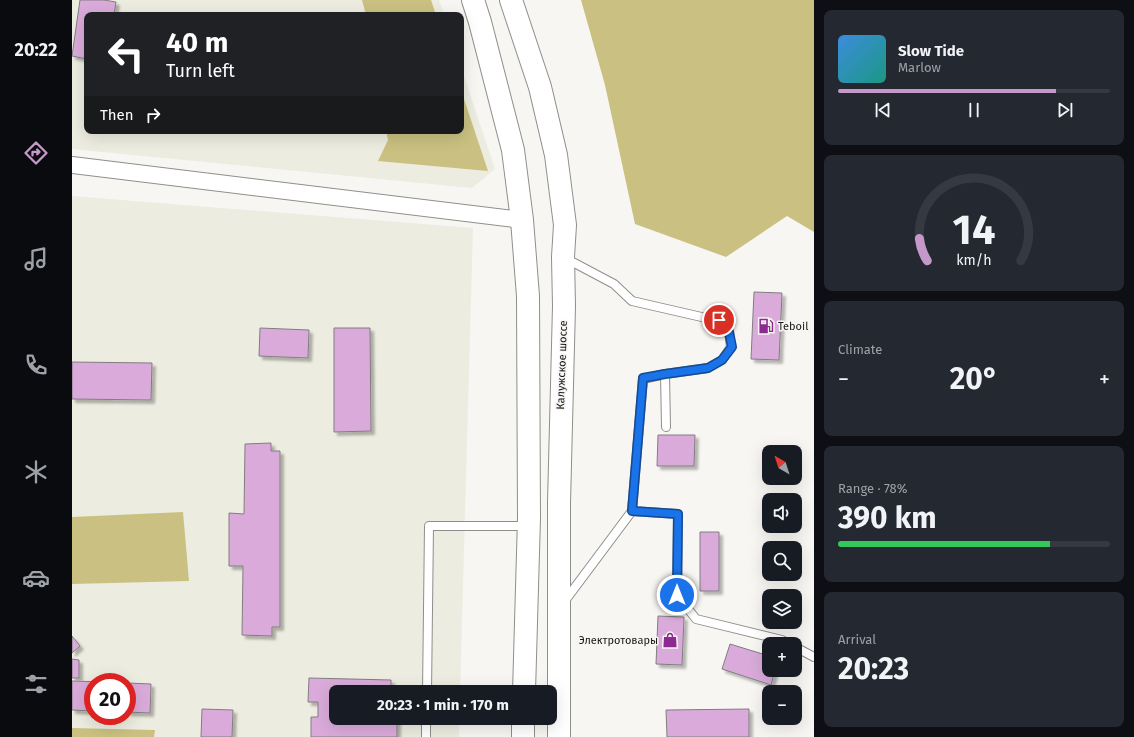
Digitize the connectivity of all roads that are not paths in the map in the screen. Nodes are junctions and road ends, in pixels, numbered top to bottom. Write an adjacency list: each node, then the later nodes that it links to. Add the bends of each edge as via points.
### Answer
1 (473, 0): 4 (highway, via 513,150)
2 (511, 0): 5 (highway, Калужское шоссе, via 540,88 556,155 565,225)
3 (72, 166): 4 (street)
4 (522, 220): 9 (highway, via 528,296)
5 (563, 257): 6 (lane, via 614,284 632,301 719,320 729,332 732,347 722,360 708,368); 10 (highway, Калужское шоссе)
6 (665, 374): 7 (lane); 8 (lane, via 643,378)
7 (666, 427)
8 (632, 511): 10 (lane); 11 (lane, via 678,514 677,595 696,618)
9 (528, 526): 14 (lane, via 429,526); 15 (highway)
10 (558, 609): 20 (highway, Калужское шоссе)
11 (770, 637)
12 (802, 651): 13 (lane)
13 (814, 657)
14 (427, 685)
15 (524, 685)
16 (426, 725): 18 (lane)
17 (523, 725): 19 (highway)
18 (426, 737)
19 (522, 737)
20 (559, 737)

